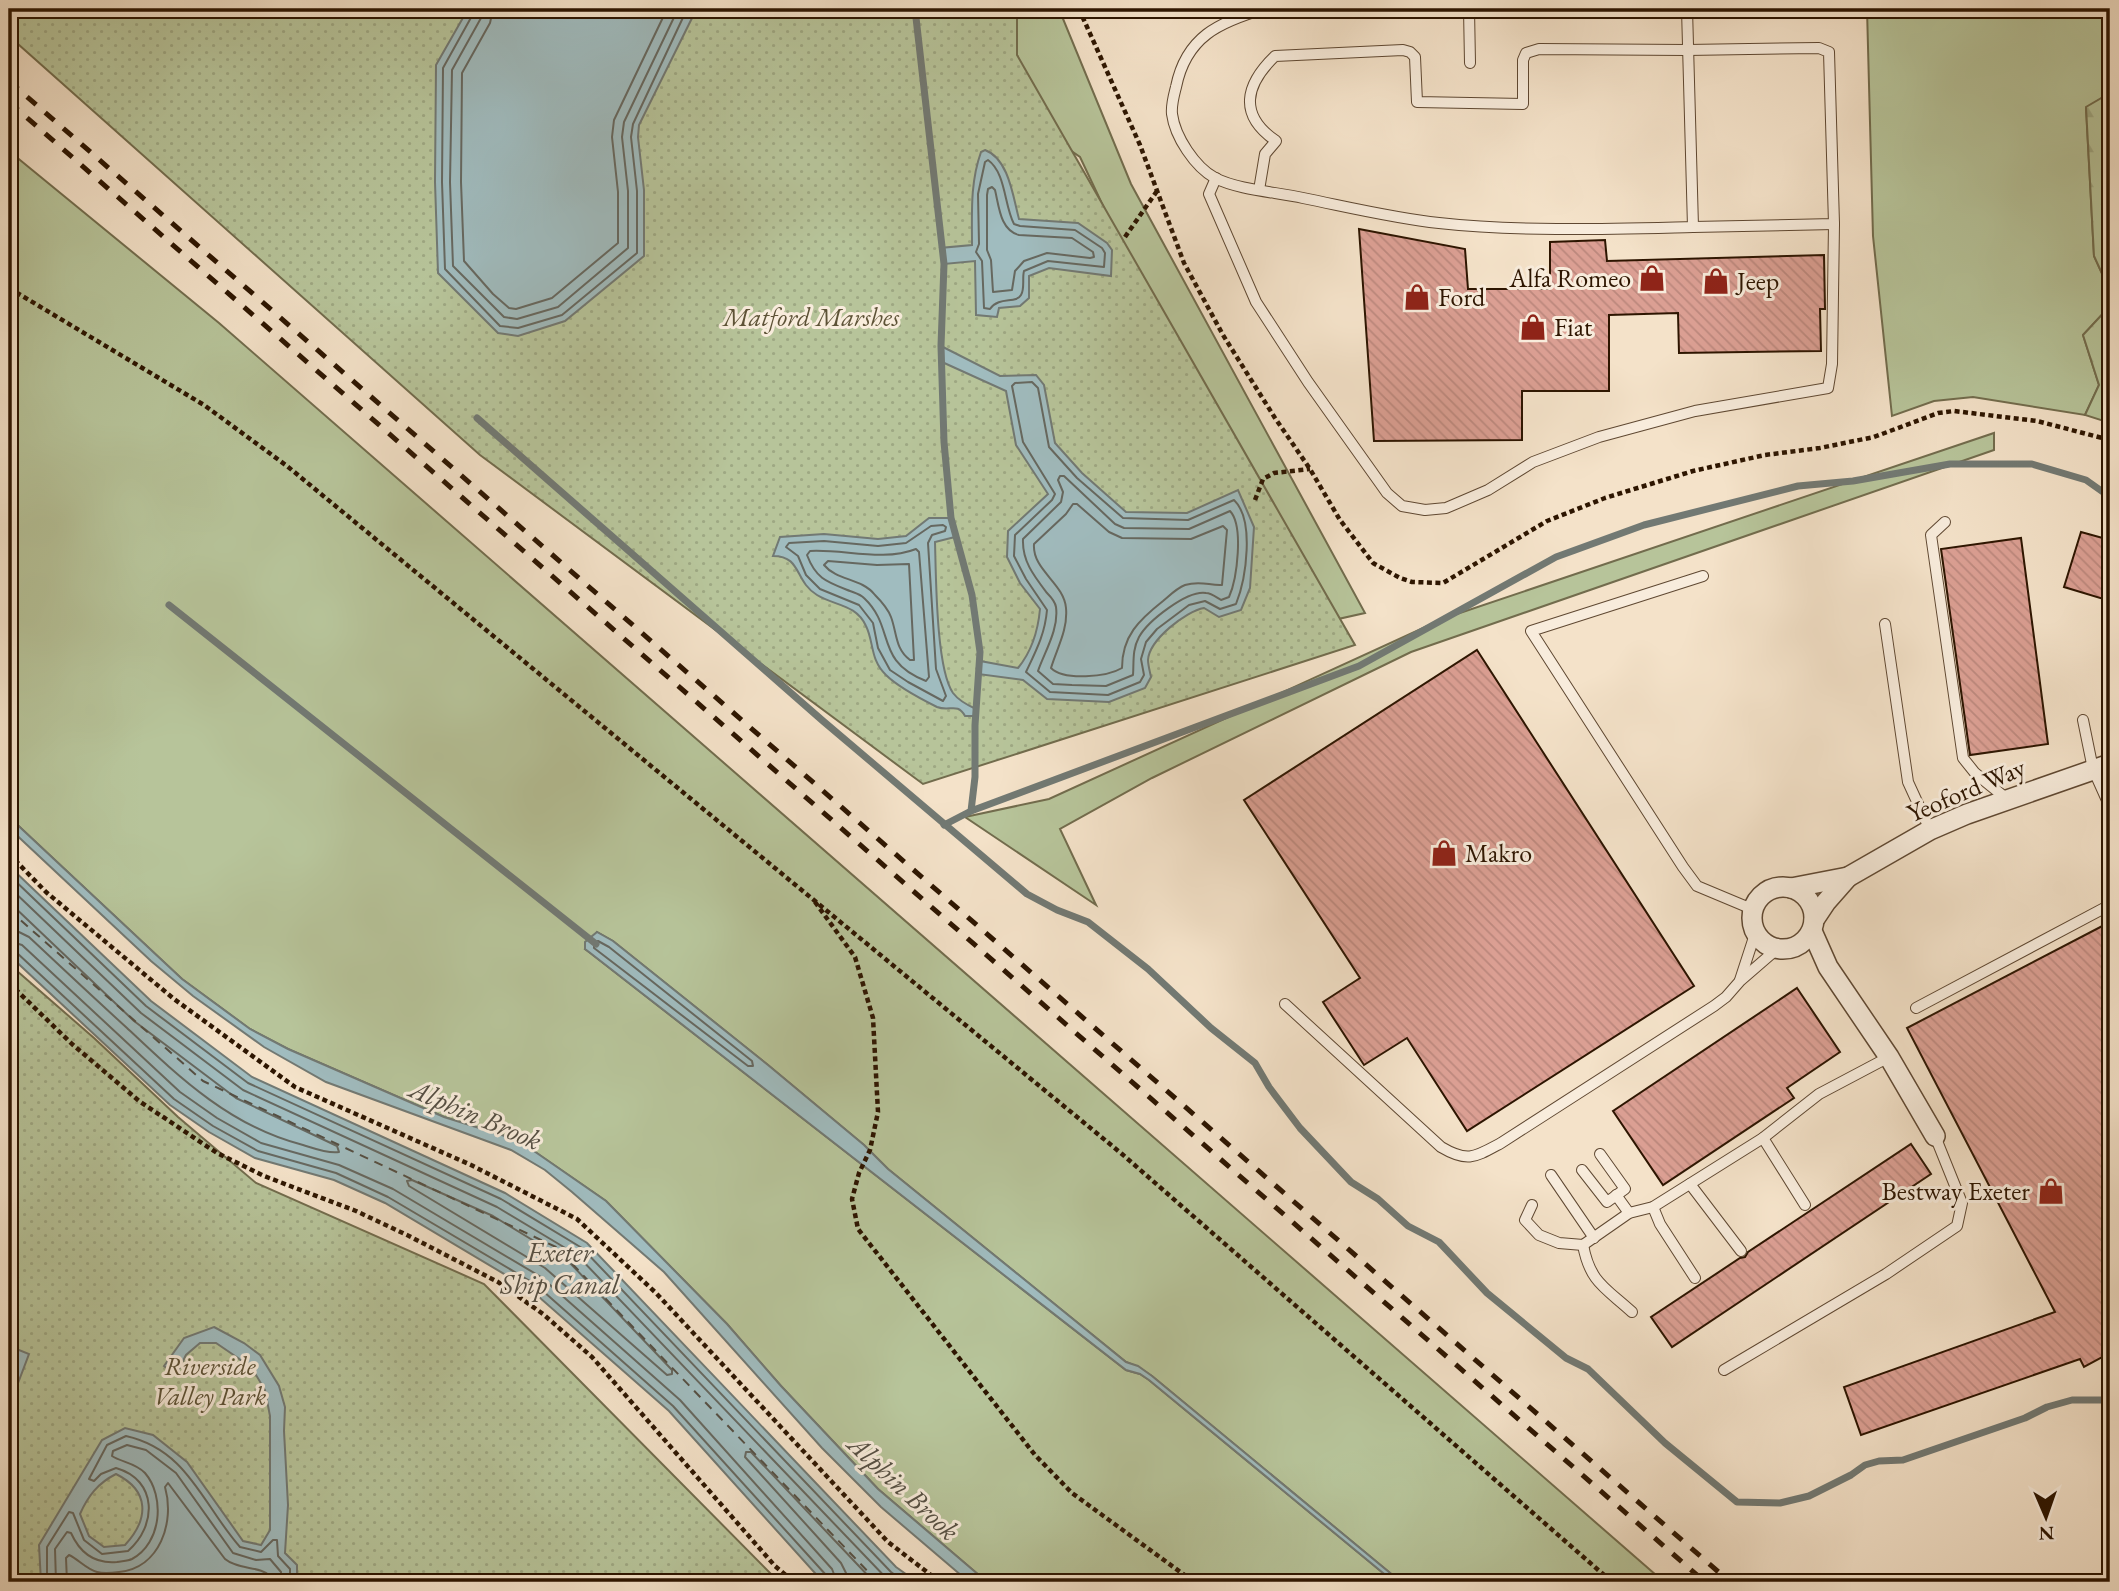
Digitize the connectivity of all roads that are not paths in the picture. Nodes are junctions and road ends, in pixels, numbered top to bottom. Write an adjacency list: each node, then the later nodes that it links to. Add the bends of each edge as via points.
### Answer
1 (1264, 9): 6 (lane, via 1235,18 1201,37 1179,70 1172,114 1178,134 1200,167)
2 (1468, 9): 5 (lane)
3 (1686, 9): 4 (lane)
4 (1687, 50): 7 (lane, via 1539,49 1526,53 1523,103 1417,102 1415,57 1403,50 1275,56 1254,80 1251,100 1257,125 1276,141 1265,154); 8 (lane, via 1819,48 1829,52); 9 (lane)
5 (1470, 63)
6 (1216, 178): 7 (lane); 8 (lane, via 1209,194 1256,302 1387,493 1402,506 1425,510 1446,508 1488,490 1533,462 1599,437 1695,411 1828,388)
7 (1259, 190): 9 (lane, via 1473,226)
8 (1834, 223): 9 (lane)
9 (1693, 227)
10 (1945, 522): 15 (lane, via 1931,535 1963,758)
11 (1703, 576): 21 (lane, via 1531,631 1697,886)
12 (1885, 624): 17 (lane, via 1908,782)
13 (2083, 720): 14 (lane)
14 (2102, 766): 15 (street, Yeoford Way); 16 (lane)
15 (2007, 799): 17 (street, Yeoford Way)
16 (2110, 807)
17 (1930, 830): 18 (street, Yeoford Way)
18 (1848, 877): 19 (street); 22 (street)
19 (1791, 888): 21 (street, via 1772,889); 22 (street, via 1808,900)
20 (2110, 905): 28 (lane)
21 (1752, 909): 23 (street)
22 (1813, 926): 24 (street, via 1800,945); 25 (street)
23 (1755, 934): 24 (street, via 1768,947); 26 (lane)
24 (1784, 949): 25 (street, via 1811,954); 26 (lane)
25 (1828, 967): 29 (street)
26 (1740, 981): 27 (lane, via 1726,998 1501,1143 1478,1155 1458,1157)
27 (1285, 1003)
28 (1916, 1008)
29 (1889, 1057): 30 (street); 31 (lane, via 1819,1094)
30 (1935, 1136): 46 (lane, via 1962,1203 1957,1226 1886,1274)
31 (1763, 1138): 35 (lane); 38 (lane)
32 (1600, 1154): 36 (lane, via 1625,1189)
33 (1582, 1170): 36 (lane, via 1607,1202)
34 (1551, 1175): 41 (lane)
35 (1690, 1184): 39 (lane); 43 (lane)
36 (1616, 1195): 40 (lane)
37 (1532, 1205): 42 (lane, via 1525,1220 1539,1235)
38 (1805, 1205)
39 (1653, 1207): 40 (lane); 44 (lane)
40 (1629, 1213): 41 (lane)
41 (1594, 1238): 42 (lane)
42 (1583, 1245): 45 (lane, via 1594,1277)
43 (1741, 1251)
44 (1695, 1278)
45 (1632, 1312)
46 (1724, 1370)

